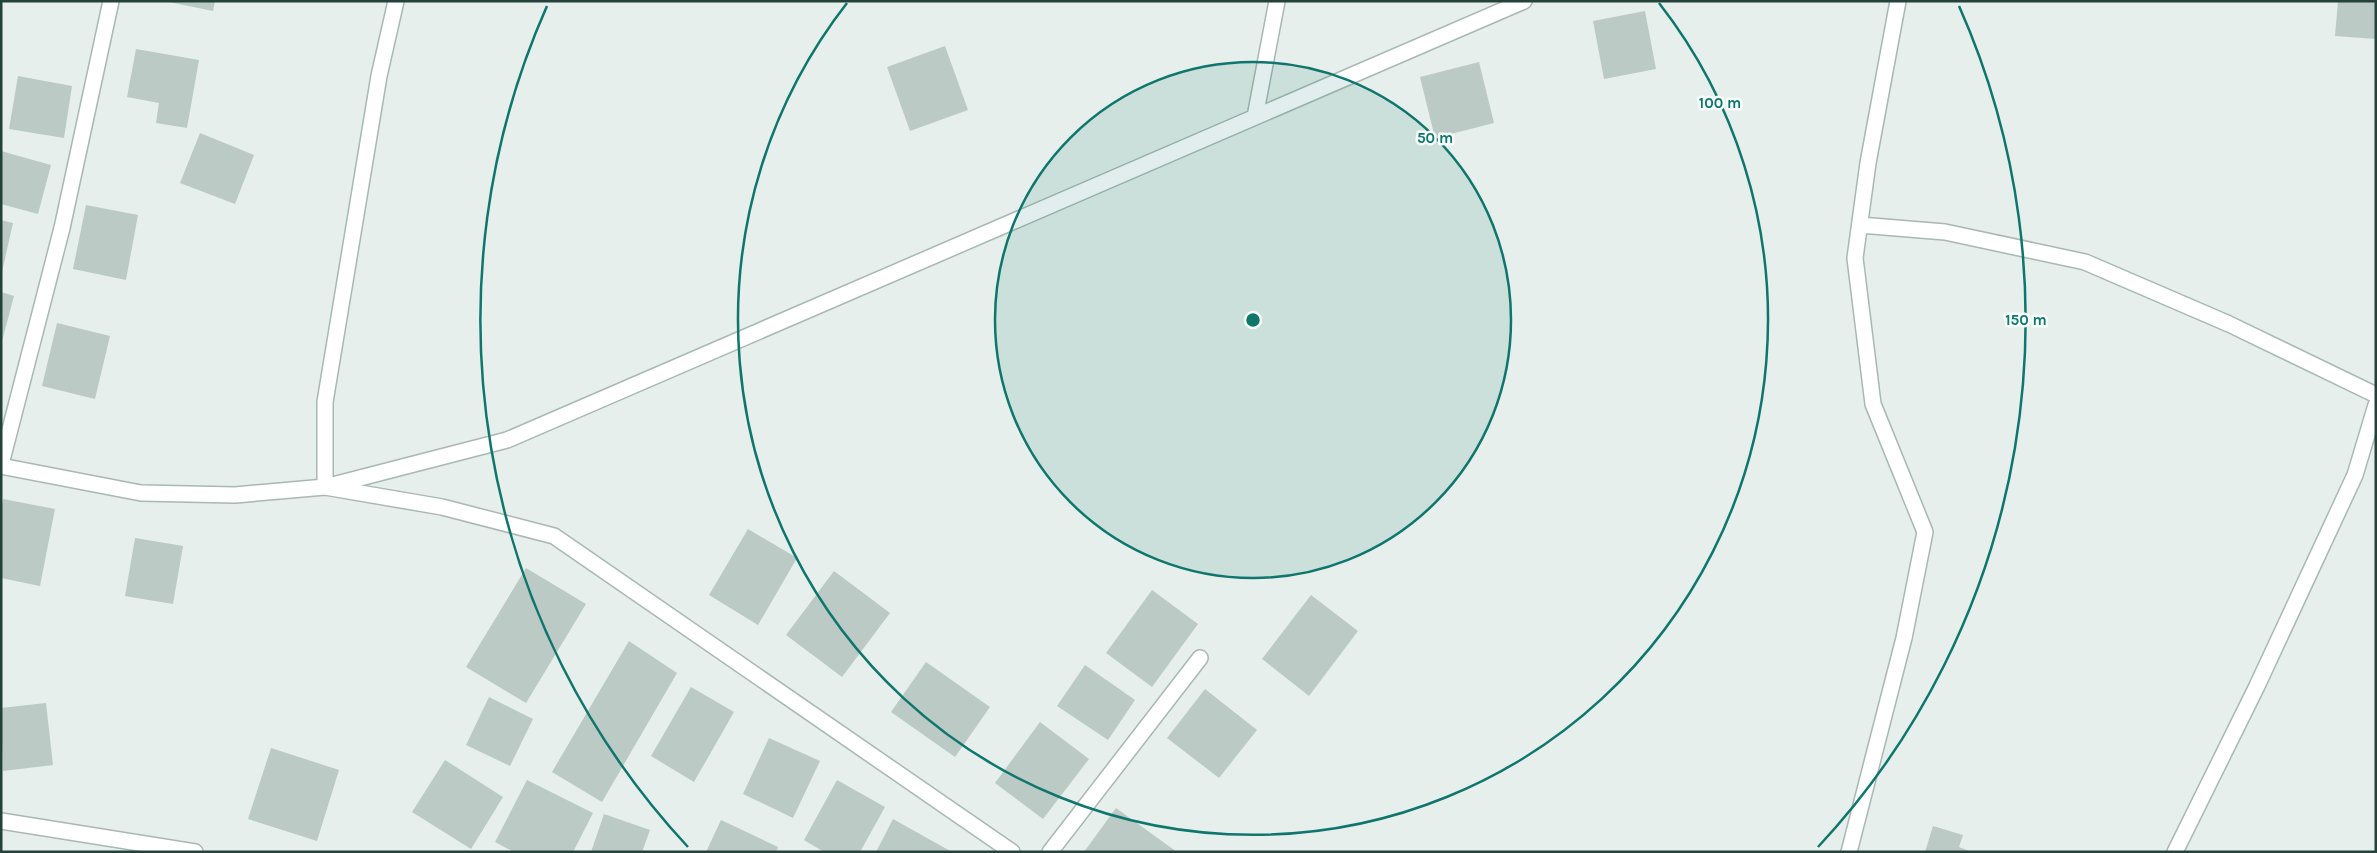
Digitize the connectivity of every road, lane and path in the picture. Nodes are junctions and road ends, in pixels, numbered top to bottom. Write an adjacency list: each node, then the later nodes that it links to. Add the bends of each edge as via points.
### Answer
1 (111, 1): 10 (street, via 62,228)
2 (396, 1): 11 (street, via 379,76 325,402)
3 (1277, 1): 6 (street)
4 (1524, 1): 6 (street)
5 (1898, 1): 7 (street)
6 (1255, 117): 11 (street, via 507,440)
7 (1860, 225): 8 (street, via 1945,232 2085,262 2229,324); 17 (street, via 1855,258 1873,404 1925,532 1904,638)
8 (2376, 395)
9 (2376, 405): 18 (street, via 2355,475)
10 (1, 465): 11 (street, via 141,492 235,495)
11 (324, 487): 15 (street, via 442,507 554,536)
12 (1200, 658): 16 (street)
13 (1, 821): 14 (street)
14 (195, 852)
15 (1012, 852)
16 (1050, 852)
17 (1850, 852)
18 (2175, 852)

